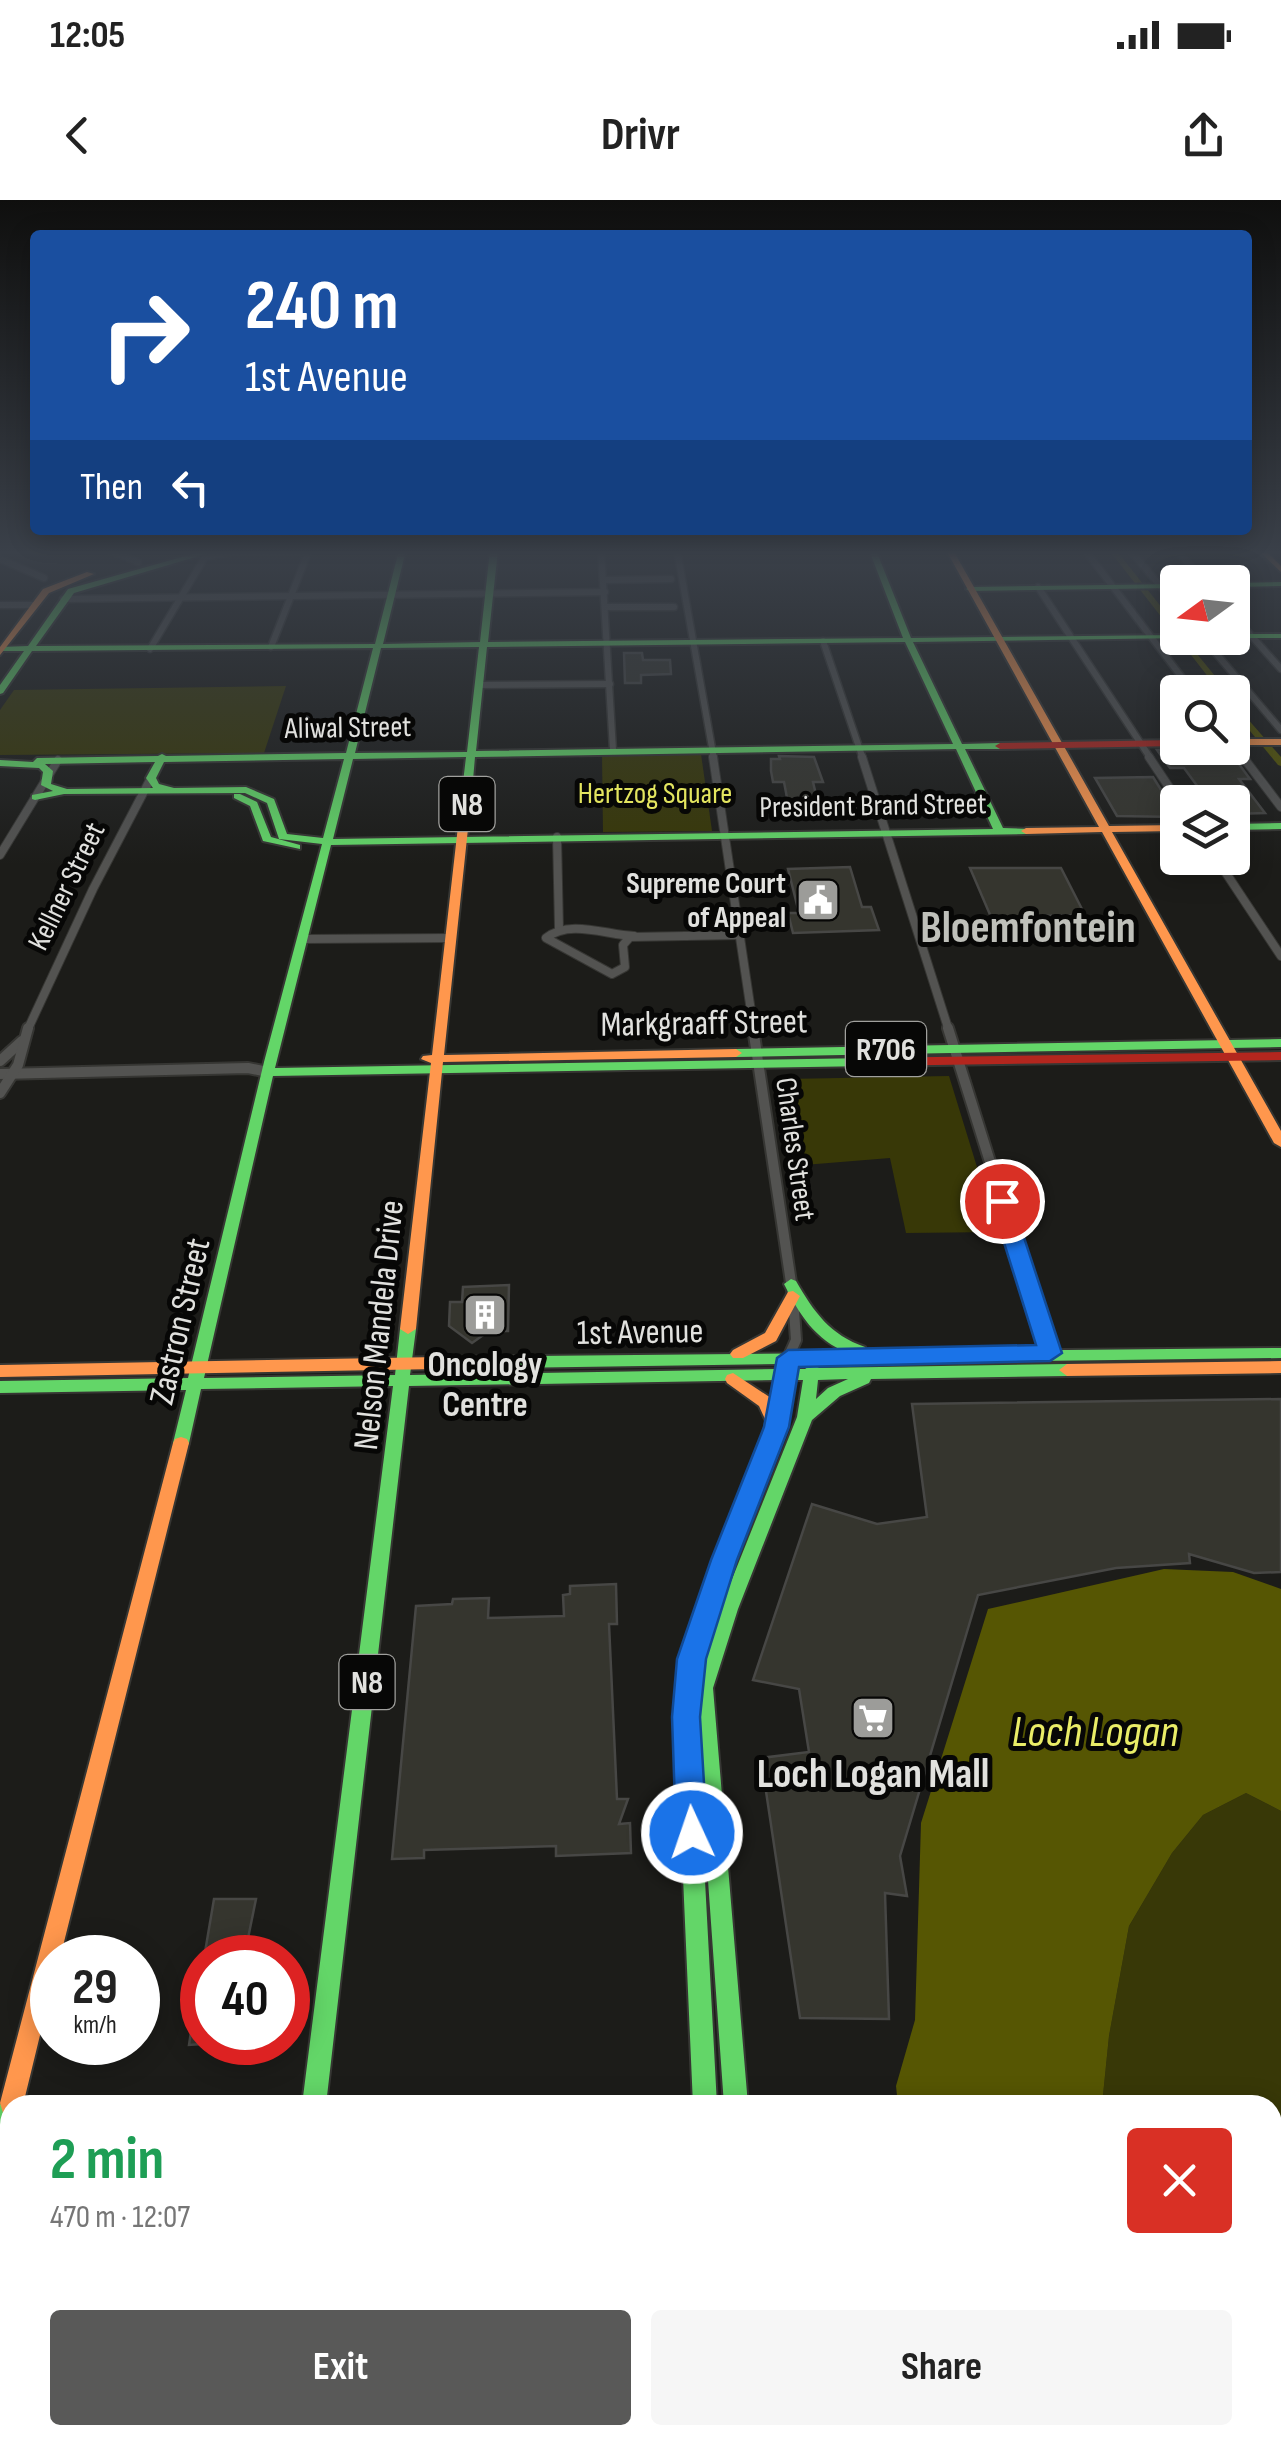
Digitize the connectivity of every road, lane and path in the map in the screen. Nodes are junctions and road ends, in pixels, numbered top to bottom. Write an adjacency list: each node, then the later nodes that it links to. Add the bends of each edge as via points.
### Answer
1 (28, 655): 13 (main road)
2 (374, 655): 24 (main road, Zastron Street)
3 (483, 655): 12 (main road, Nelson Mandela Drive / N8)
4 (609, 655): 11 (street)
5 (695, 655): 21 (street, Charles Street)
6 (828, 655): 20 (street)
7 (915, 655): 19 (main road)
8 (1007, 655): 18 (main road)
9 (1082, 655): 17 (street)
10 (1216, 655): 14 (street)
11 (610, 684): 12 (street); 22 (street)
12 (479, 685): 23 (main road, Nelson Mandela Drive / N8)
13 (0, 691)
14 (1280, 738): 15 (main road)
15 (1250, 741)
16 (1160, 742): 17 (main road, Aliwal Street)
17 (1139, 743): 18 (main road, Aliwal Street); 31 (street)
18 (1057, 745): 19 (main road, Aliwal Street); 38 (main road)
19 (961, 747): 20 (main road, Aliwal Street); 39 (main road)
20 (858, 748): 21 (main road, Aliwal Street); 40 (street)
21 (712, 749): 22 (main road, Aliwal Street); 41 (street, Charles Street)
22 (613, 750): 23 (main road, Aliwal Street)
23 (472, 753): 24 (main road, Aliwal Street); 43 (main road, Nelson Mandela Drive / N8)
24 (350, 754): 25 (main road, Aliwal Street); 44 (main road, Zastron Street)
25 (162, 757): 26 (main road, Aliwal Street); 30 (main road, Kellner Street)
26 (58, 760): 28 (main road, Aliwal Street); 29 (street)
27 (1250, 762): 34 (street)
28 (0, 763): 29 (main road, via 41,765 48,770)
29 (44, 780): 32 (main road); 33 (street)
30 (148, 785): 32 (main road); 44 (main road, via 238,796 254,804 273,843); 44 (main road, via 254,792 271,801 283,837); 53 (street, Kellner Street)
31 (1167, 785)
32 (66, 792): 33 (main road)
33 (35, 797): 45 (street)
34 (1281, 807)
35 (1281, 826): 36 (main road)
36 (1250, 827)
37 (1160, 828): 38 (main road, President Brand Street)
38 (1106, 829): 39 (main road, President Brand Street); 55 (main road)
39 (999, 830): 40 (main road, President Brand Street)
40 (887, 832): 41 (main road, President Brand Street); 56 (street)
41 (724, 834): 42 (main road, President Brand Street); 48 (street, Charles Street)
42 (557, 838): 43 (main road, President Brand Street); 47 (street)
43 (464, 839): 44 (main road, President Brand Street); 50 (main road, Nelson Mandela Drive / N8)
44 (329, 842): 51 (main road, Zastron Street)
45 (0, 855)
46 (1227, 875): 52 (street)
47 (559, 929): 49 (street); 49 (street, via 547,941 612,974 624,967 623,945)
48 (740, 935): 49 (street); 58 (street, Charles Street)
49 (634, 936)
50 (450, 938): 51 (street); 60 (main road, Nelson Mandela Drive / N8)
51 (303, 939): 61 (main road, Zastron Street)
52 (1281, 956)
53 (22, 1040): 59 (street, Kellner Street); 62 (street, Kellner Street)
54 (1281, 1043): 55 (main road, Markgraaff Street / R706)
55 (1230, 1052): 56 (main road, Markgraaff Street / R706); 57 (main road, Markgraaff Street / R706); 65 (main road)
56 (956, 1055): 58 (main road, Markgraaff Street / R706); 69 (street)
57 (1281, 1056)
58 (757, 1057): 60 (main road, Markgraaff Street / R706); 66 (street, Charles Street)
59 (0, 1061)
60 (436, 1064): 61 (main road, Markgraaff Street / R706); 77 (main road, Nelson Mandela Drive / N8)
61 (269, 1067): 62 (street, Markgraaff Street); 74 (main road, Zastron Street)
62 (14, 1073): 63 (street, Markgraaff Street); 64 (street, Kellner Street)
63 (0, 1074)
64 (0, 1093)
65 (1281, 1143)
66 (792, 1290): 67 (street, Charles Street); 70 (main road, via 823,1337); 73 (main road, via 771,1337)
67 (796, 1340): 71 (street); 72 (street)
68 (1281, 1352): 69 (main road, 1st Avenue)
69 (1050, 1353): 70 (main road, 1st Avenue)
70 (884, 1356): 72 (main road, 1st Avenue)
71 (788, 1358): 72 (main road, 1st Avenue); 73 (main road, 1st Avenue); 79 (main road)
72 (811, 1358): 80 (main road)
73 (714, 1360): 77 (main road, 1st Avenue)
74 (200, 1366): 76 (main road, 1st Avenue); 77 (main road, 1st Avenue); 82 (main road, Zastron Street)
75 (1281, 1367): 78 (main road, 1st Avenue)
76 (0, 1371)
77 (403, 1372): 81 (main road, 1st Avenue); 82 (main road, 1st Avenue); 87 (main road, Nelson Mandela Drive / N8)
78 (882, 1374): 80 (main road, 1st Avenue); 84 (main road, via 848,1384)
79 (786, 1376): 80 (main road, 1st Avenue); 81 (main road, 1st Avenue); 85 (main road)
80 (812, 1376): 84 (main road)
81 (729, 1377): 85 (main road, via 766,1402)
82 (194, 1384): 83 (main road, 1st Avenue); 86 (main road, Zastron Street)
83 (0, 1387)
84 (805, 1418): 89 (main road, via 704,1688)
85 (776, 1427): 88 (main road, via 702,1621 688,1683)
86 (13, 2095)
87 (315, 2095)
88 (705, 2095)
89 (735, 2095)

